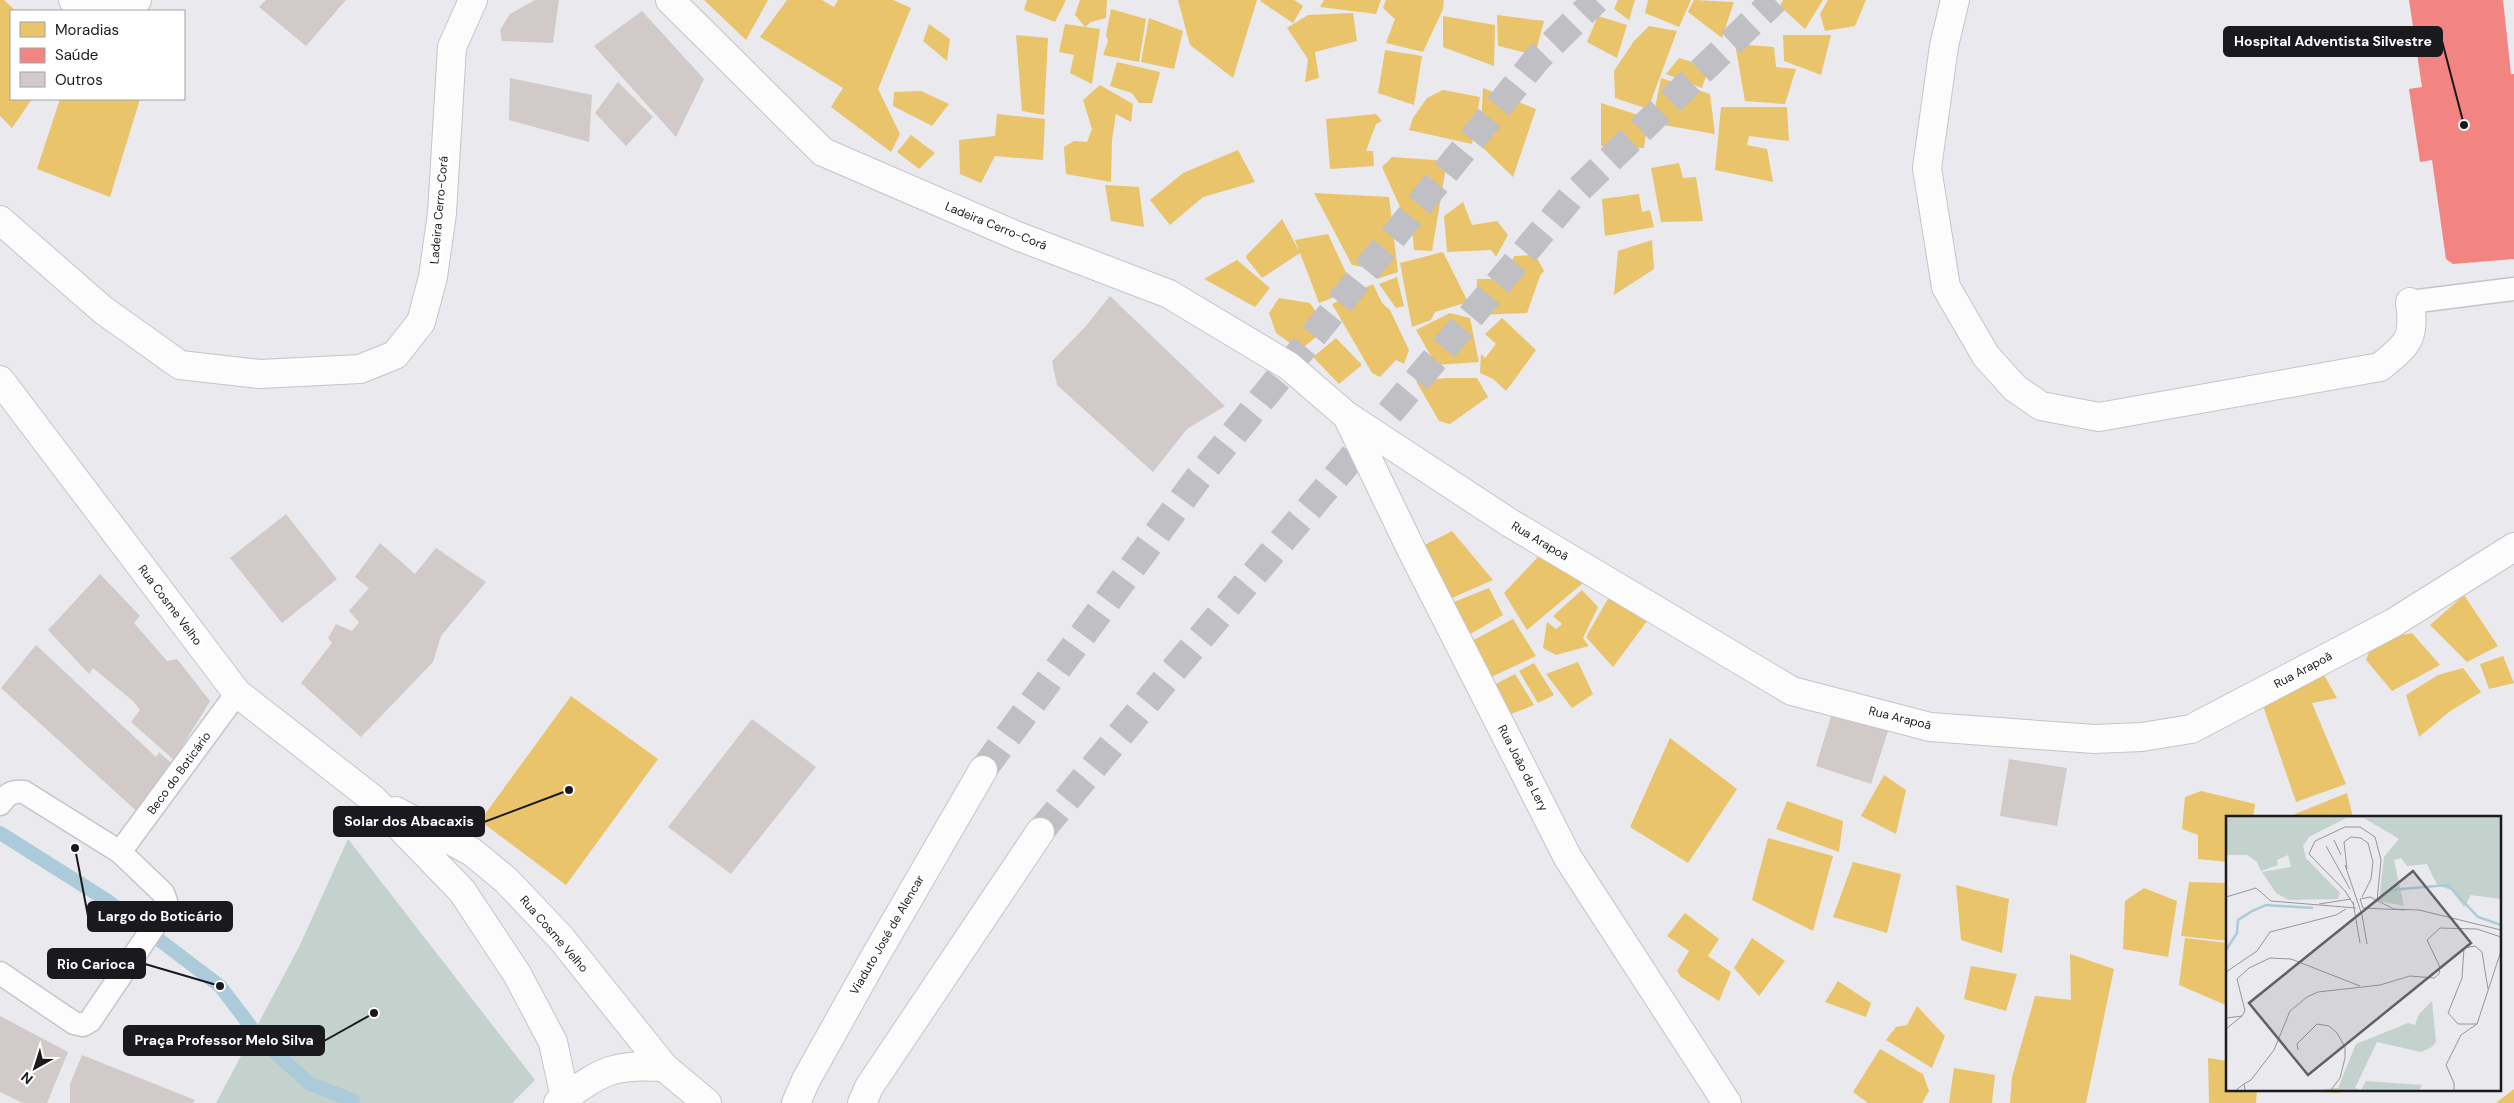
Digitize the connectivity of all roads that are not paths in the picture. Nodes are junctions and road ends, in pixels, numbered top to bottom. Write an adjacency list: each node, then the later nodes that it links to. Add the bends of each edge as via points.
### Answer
1 (73, 0): 2 (main road, via 109,8)
2 (137, 0)
3 (473, 0): 6 (main road, Ladeira Cerro-Corá, via 452,47 442,213 433,277 421,322 395,355 360,369 287,373 260,374 180,365 103,310)
4 (670, 0): 10 (main road, Ladeira Cerro-Corá, via 823,152 1015,236 1169,294 1289,366)
5 (1955, 0): 8 (main road, via 1944,46 1926,168 1946,287 1986,356 2015,388 2042,406 2099,417 2380,367 2406,346 2413,325)
6 (0, 220)
7 (2514, 288): 8 (lane)
8 (2410, 302)
9 (0, 380): 12 (main road, Rua Cosme Velho)
10 (1348, 416): 11 (main road, Rua Arapoã, via 1510,523 1792,690 1930,726 2094,739 2142,737 2191,729 2393,622); 24 (main road, Rua João de Lery, via 1411,549 1568,858)
11 (2514, 547)
12 (237, 693): 14 (main road, Rua Cosme Velho); 17 (lane, Beco do Boticário)
13 (982, 770): 20 (main road, Viaduto José de Alencar)
14 (373, 798): 19 (main road, Rua Cosme Velho, via 472,852 506,880 561,938); 22 (main road, Rua Cosme Velho, via 462,890 517,974 553,1042)
15 (0, 804): 17 (lane, via 14,791 24,792)
16 (1040, 832): 21 (main road)
17 (120, 852): 18 (lane, via 163,893 165,910 90,1021 83,1025 74,1023)
18 (0, 973)
19 (664, 1067): 22 (main road, via 632,1065 612,1069 593,1078); 23 (main road, Rua Cosme Velho)
20 (801, 1092)
21 (866, 1095)
22 (562, 1101)
23 (707, 1103)
24 (1728, 1103)

